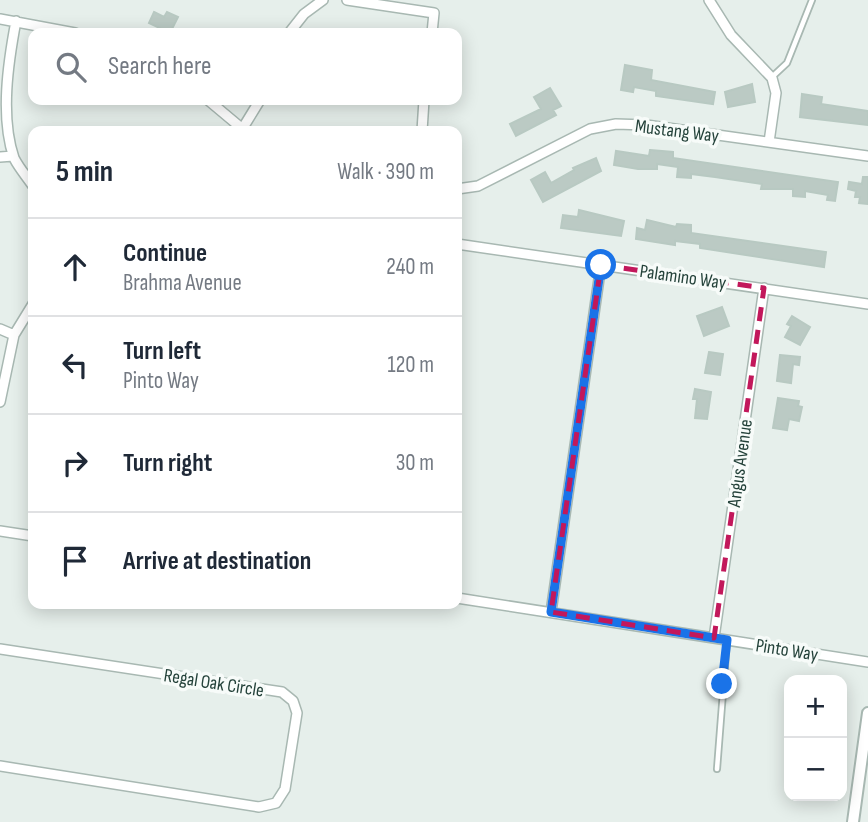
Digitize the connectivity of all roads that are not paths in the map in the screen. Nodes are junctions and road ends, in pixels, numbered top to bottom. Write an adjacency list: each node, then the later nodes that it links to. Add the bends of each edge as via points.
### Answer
1 (324, 0): 8 (street)
2 (347, 0): 9 (street, via 434,13)
3 (709, 0): 10 (street, via 731,35)
4 (811, 0): 10 (lane, via 787,63)
5 (0, 19): 6 (street)
6 (16, 21): 7 (street); 18 (street, via 4,111)
7 (50, 28)
8 (293, 28)
9 (432, 28)
10 (772, 78): 17 (street, via 776,93)
11 (214, 105): 14 (street)
12 (257, 105): 15 (street)
13 (424, 105): 16 (street)
14 (237, 126)
15 (246, 126)
16 (422, 126)
17 (769, 142): 19 (street, Mustang Way); 22 (street, Mustang Way, via 616,124 590,129 478,187)
18 (13, 156): 20 (street); 21 (street)
19 (868, 156)
20 (0, 157)
21 (28, 178)
22 (462, 189)
23 (462, 245): 24 (street, Palamino Way)
24 (601, 265): 25 (street, Palamino Way); 34 (street)
25 (764, 288): 26 (street, Palamino Way); 35 (street, Angus Avenue)
26 (868, 303)
27 (28, 312): 29 (street)
28 (0, 329): 29 (street)
29 (14, 335): 30 (street)
30 (0, 402)
31 (0, 531): 32 (street)
32 (28, 535)
33 (462, 599): 34 (street, Pinto Way)
34 (551, 612): 35 (street, Pinto Way)
35 (714, 638): 36 (street, Pinto Way)
36 (727, 640): 38 (street, Pinto Way); 41 (lane)
37 (0, 649): 40 (street, Regal Oak Circle, via 282,692 293,701 297,713 285,789 276,803 259,807)
38 (868, 662)
39 (868, 713): 42 (street)
40 (0, 766)
41 (718, 769)
42 (853, 822)

